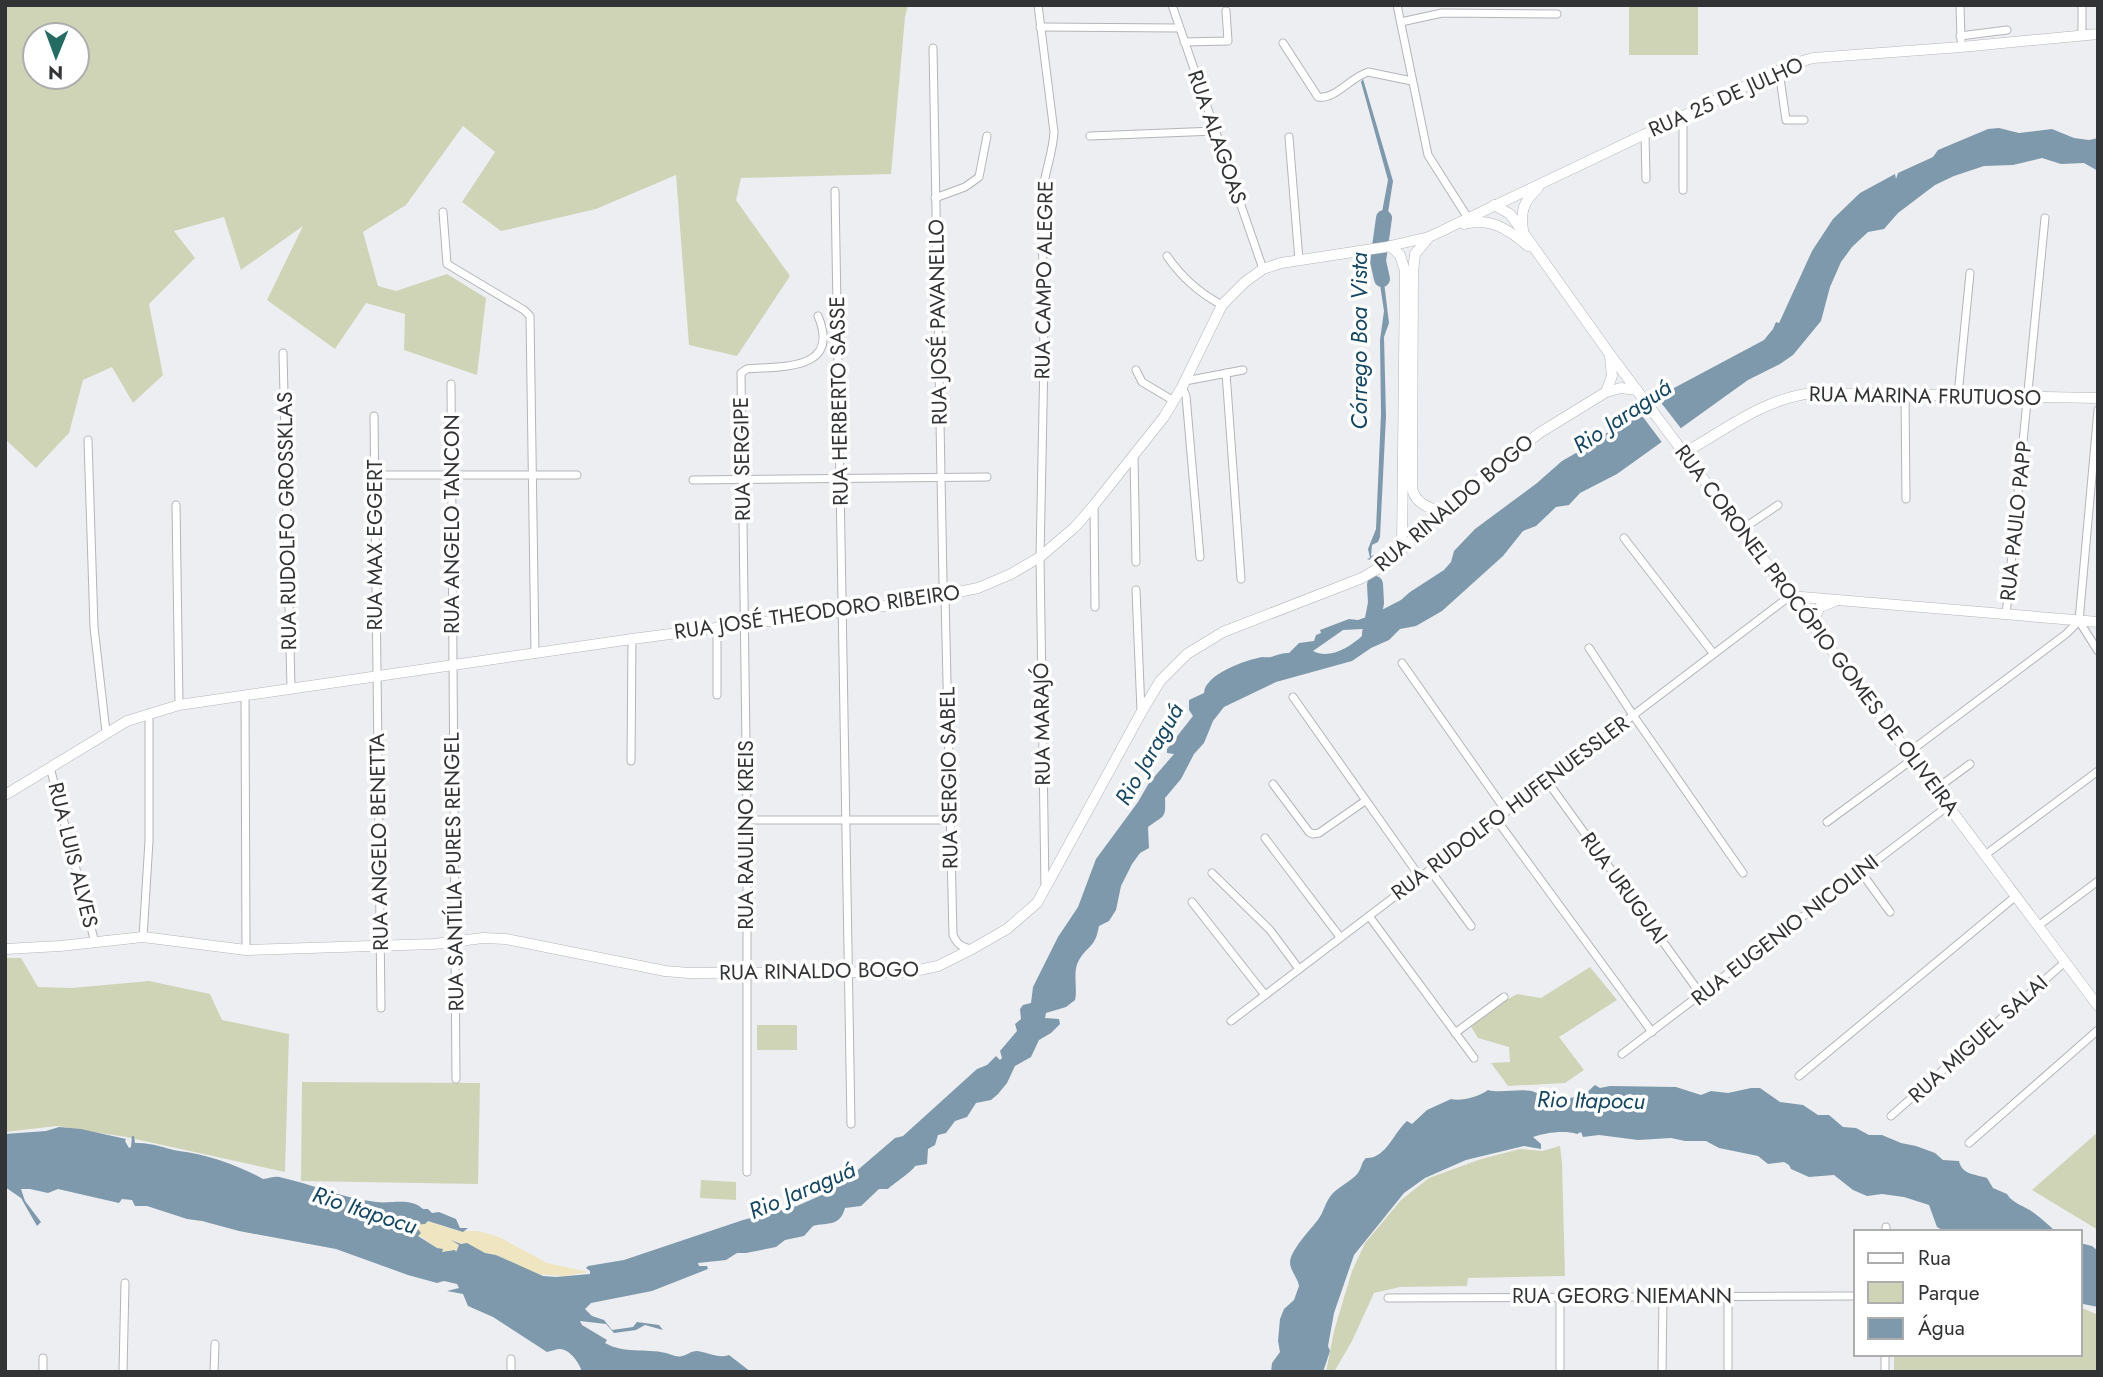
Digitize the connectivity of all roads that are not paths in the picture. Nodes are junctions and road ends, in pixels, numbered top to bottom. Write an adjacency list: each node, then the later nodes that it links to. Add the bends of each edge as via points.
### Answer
1 (1038, 5): 10 (street, RUA CAMPO ALEGRE)
2 (1172, 5): 11 (street, RUA ALAGOAS)
3 (1397, 5): 9 (street)
4 (1960, 5): 14 (street)
5 (2082, 5): 15 (street)
6 (1490, 9): 8 (street); 9 (street)
7 (1226, 11): 16 (street, via 1228,41)
8 (1557, 15)
9 (1401, 22): 21 (street)
10 (1040, 27): 11 (street); 86 (street, RUA CAMPO ALEGRE, via 1054,132 1042,196)
11 (1178, 28): 16 (street, RUA ALAGOAS)
12 (2007, 30): 14 (street)
13 (2098, 34): 15 (main road, RUA 25 DE JULHO)
14 (1961, 36): 18 (street)
15 (2082, 36): 18 (main road, RUA 25 DE JULHO)
16 (1184, 42): 24 (street, RUA ALAGOAS)
17 (1283, 43): 21 (street, via 1318,97 1327,97 1368,72)
18 (1961, 47): 20 (main road, RUA 25 DE JULHO, via 1824,57)
19 (933, 48): 33 (street, RUA JOSÉ PAVANELLO)
20 (1779, 71): 22 (main road, RUA 25 DE JULHO); 23 (street, via 1786,120)
21 (1412, 81): 36 (street, via 1428,155)
22 (1683, 116): 25 (main road, RUA 25 DE JULHO); 31 (street)
23 (1804, 120)
24 (1215, 131): 27 (street); 45 (street, RUA ALAGOAS)
25 (1645, 134): 29 (street); 30 (main road, RUA 25 DE JULHO)
26 (987, 136): 33 (street, via 979,177)
27 (1090, 136)
28 (1289, 137): 44 (street)
29 (1646, 179)
30 (1544, 181): 34 (main road, RUA 25 DE JULHO); 39 (main road, via 1524,206)
31 (1683, 190)
32 (835, 191): 74 (street, RUA HERBERTO SASSE)
33 (935, 198): 72 (street, RUA JOSÉ PAVANELLO)
34 (1494, 205): 36 (main road, RUA JOSÉ THEODORO RIBEIRO); 39 (main road, RUA CORONEL PROCÓPIO GOMES DE OLIVEIRA, via 1506,210)
35 (443, 212): 70 (street, via 447,264 530,316)
36 (1468, 218): 38 (main road, RUA JOSÉ THEODORO RIBEIRO)
37 (2045, 218): 60 (street, RUA PAULO PAPP)
38 (1450, 227): 40 (main road, RUA JOSÉ THEODORO RIBEIRO); 42 (main road, RUA CORONEL PROCÓPIO GOMES DE OLIVEIRA, via 1477,221 1494,224)
39 (1524, 234): 42 (main road, RUA CORONEL PROCÓPIO GOMES DE OLIVEIRA)
40 (1429, 237): 41 (main road, RUA JOSÉ THEODORO RIBEIRO); 81 (main road, via 1415,254 1413,272 1412,489 1417,500)
41 (1384, 247): 44 (main road, RUA JOSÉ THEODORO RIBEIRO); 84 (main road, via 1400,255 1405,271)
42 (1536, 253): 50 (main road, RUA CORONEL PROCÓPIO GOMES DE OLIVEIRA)
43 (1167, 256): 47 (street, via 1202,295)
44 (1299, 260): 45 (main road, RUA JOSÉ THEODORO RIBEIRO)
45 (1263, 269): 47 (main road, RUA JOSÉ THEODORO RIBEIRO)
46 (1970, 273): 59 (street)
47 (1222, 305): 55 (main road, RUA JOSÉ THEODORO RIBEIRO)
48 (818, 316): 75 (street, RUA SERGIPE, via 823,341 821,352 812,360 742,371)
49 (283, 353): 109 (street, RUA RUDOLFO GROSSKLAS)
50 (1609, 353): 56 (main road, via 1612,376); 57 (main road, RUA CORONEL PROCÓPIO GOMES DE OLIVEIRA)
51 (1136, 370): 62 (street, via 1142,383)
52 (1243, 370): 53 (street)
53 (1226, 373): 55 (street); 88 (street)
54 (451, 384): 69 (street, RUA ANGELO TANCON)
55 (1184, 384): 62 (main road, RUA JOSÉ THEODORO RIBEIRO); 85 (street)
56 (1606, 392): 57 (main road, RUA RINALDO BOGO, via 1621,388); 81 (main road, RUA RINALDO BOGO, via 1541,432)
57 (1639, 393): 66 (main road, RUA CORONEL PROCÓPIO GOMES DE OLIVEIRA)
58 (1905, 394): 59 (main road, RUA MARINA FRUTUOSO); 66 (main road, RUA MARINA FRUTUOSO, via 1796,394 1777,400); 77 (street)
59 (1958, 396): 60 (main road, RUA MARINA FRUTUOSO)
60 (2029, 397): 61 (main road, RUA MARINA FRUTUOSO); 95 (street, RUA PAULO PAPP)
61 (2098, 398)
62 (1174, 401): 67 (main road, RUA JOSÉ THEODORO RIBEIRO)
63 (2098, 410): 96 (street)
64 (374, 415): 68 (street, RUA MAX EGGERT)
65 (88, 440): 117 (street, via 94,627)
66 (1684, 453): 82 (main road, RUA CORONEL PROCÓPIO GOMES DE OLIVEIRA)
67 (1133, 457): 79 (main road, RUA JOSÉ THEODORO RIBEIRO); 87 (street)
68 (374, 475): 69 (street); 108 (street, RUA MAX EGGERT)
69 (451, 475): 70 (street); 107 (street, RUA ANGELO TANCON)
70 (533, 475): 71 (street); 105 (street)
71 (577, 475)
72 (941, 477): 73 (street); 74 (street); 90 (street, RUA JOSÉ PAVANELLO)
73 (987, 477)
74 (841, 478): 75 (street); 94 (street, RUA HERBERTO SASSE)
75 (742, 479): 76 (street); 99 (street, RUA SERGIPE)
76 (693, 480)
77 (1906, 499)
78 (176, 505): 113 (street)
79 (1094, 505): 86 (main road, RUA JOSÉ THEODORO RIBEIRO); 93 (street)
80 (1778, 505): 82 (street)
81 (1443, 511): 84 (main road, RUA RINALDO BOGO)
82 (1741, 530): 91 (main road, RUA CORONEL PROCÓPIO GOMES DE OLIVEIRA)
83 (1625, 538): 104 (street)
84 (1402, 549): 115 (main road, RUA RINALDO BOGO, via 1362,578 1203,644 1172,667)
85 (1200, 556)
86 (1040, 557): 90 (main road, RUA JOSÉ THEODORO RIBEIRO, via 1011,575); 143 (street, RUA MARAJÓ)
87 (1136, 562)
88 (1241, 579)
89 (1136, 590): 115 (street)
90 (945, 596): 94 (main road, RUA JOSÉ THEODORO RIBEIRO); 133 (street, RUA SERGIO SABEL)
91 (1790, 596): 92 (main road); 98 (main road, RUA CORONEL PROCÓPIO GOMES DE OLIVEIRA); 104 (street, RUA RUDOLFO HUFENUESSLER)
92 (1839, 600): 95 (main road); 98 (main road, via 1820,607)
93 (1095, 607)
94 (843, 612): 99 (main road, RUA JOSÉ THEODORO RIBEIRO); 132 (street, RUA HERBERTO SASSE)
95 (2006, 615): 96 (main road)
96 (2079, 621): 97 (main road); 103 (street); 118 (street)
97 (2098, 622)
98 (1812, 623): 118 (main road, RUA CORONEL PROCÓPIO GOMES DE OLIVEIRA)
99 (744, 624): 100 (main road, RUA JOSÉ THEODORO RIBEIRO); 131 (street, RUA RAULINO KREIS)
100 (717, 627): 101 (main road, RUA JOSÉ THEODORO RIBEIRO); 111 (street)
101 (632, 639): 105 (main road, RUA JOSÉ THEODORO RIBEIRO); 119 (street)
102 (1589, 648): 116 (street)
103 (2098, 651)
104 (1713, 653): 116 (street, RUA RUDOLFO HUFENUESSLER)
105 (535, 654): 107 (main road, RUA JOSÉ THEODORO RIBEIRO)
106 (1402, 663): 129 (street)
107 (452, 665): 108 (main road, RUA JOSÉ THEODORO RIBEIRO); 152 (street, RUA SANTÍLIA PURES RENGEL)
108 (376, 675): 109 (main road, RUA JOSÉ THEODORO RIBEIRO); 154 (street, RUA ANGELO BENETTA)
109 (291, 688): 110 (main road, RUA JOSÉ THEODORO RIBEIRO)
110 (245, 695): 113 (main road, RUA JOSÉ THEODORO RIBEIRO); 157 (street)
111 (717, 695)
112 (1293, 697): 127 (street)
113 (179, 705): 114 (main road, RUA JOSÉ THEODORO RIBEIRO)
114 (149, 713): 117 (main road, RUA JOSÉ THEODORO RIBEIRO); 150 (street)
115 (1141, 713): 143 (main road, RUA RINALDO BOGO)
116 (1633, 715): 123 (street, RUA RUDOLFO HUFENUESSLER); 140 (street)
117 (106, 733): 121 (main road, RUA JOSÉ THEODORO RIBEIRO)
118 (1911, 756): 125 (main road, RUA CORONEL PROCÓPIO GOMES DE OLIVEIRA); 134 (street)
119 (631, 761)
120 (1970, 764): 125 (street)
121 (50, 767): 126 (main road, RUA JOSÉ THEODORO RIBEIRO); 153 (street, RUA LUIS ALVES)
122 (2098, 771): 136 (street)
123 (1547, 780): 129 (street, RUA RUDOLFO HUFENUESSLER); 163 (street, RUA URUGUAI)
124 (1273, 784): 127 (street, via 1313,834)
125 (1936, 789): 128 (main road, RUA CORONEL PROCÓPIO GOMES DE OLIVEIRA)
126 (5, 795)
127 (1365, 801): 141 (street)
128 (1948, 806): 136 (main road, RUA CORONEL PROCÓPIO GOMES DE OLIVEIRA); 138 (street, RUA EUGENIO NICOLINI)
129 (1506, 811): 130 (street, RUA RUDOLFO HUFENUESSLER)
130 (1496, 819): 137 (street, RUA RUDOLFO HUFENUESSLER); 170 (street)
131 (747, 820): 132 (street); 160 (street, RUA RAULINO KREIS)
132 (847, 820): 133 (street); 161 (street, RUA HERBERTO SASSE)
133 (950, 821): 156 (street, RUA SERGIO SABEL, via 953,935 962,947)
134 (1827, 822)
135 (1265, 838): 151 (street)
136 (1985, 855): 144 (main road, RUA CORONEL PROCÓPIO GOMES DE OLIVEIRA)
137 (1430, 870): 141 (street, RUA RUDOLFO HUFENUESSLER); 148 (street)
138 (1861, 872): 146 (street); 163 (street, RUA EUGENIO NICOLINI)
139 (1212, 873): 159 (street, via 1270,930)
140 (1743, 873)
141 (1420, 877): 147 (street, RUA RUDOLFO HUFENUESSLER)
142 (2098, 881): 149 (street)
143 (1045, 891): 156 (main road, RUA RINALDO BOGO, via 1029,912)
144 (2015, 896): 149 (main road, RUA CORONEL PROCÓPIO GOMES DE OLIVEIRA); 173 (street)
145 (1192, 902): 162 (street)
146 (1890, 912)
147 (1369, 916): 151 (street, RUA RUDOLFO HUFENUESSLER); 169 (street)
148 (1471, 926)
149 (2038, 926): 158 (main road, RUA CORONEL PROCÓPIO GOMES DE OLIVEIRA)
150 (143, 937): 153 (main road, RUA RINALDO BOGO); 157 (main road, RUA RINALDO BOGO)
151 (1340, 937): 159 (street, RUA RUDOLFO HUFENUESSLER)
152 (455, 942): 154 (main road, RUA RINALDO BOGO); 160 (main road, RUA RINALDO BOGO, via 516,940 665,971); 174 (street, RUA SANTÍLIA PURES RENGEL)
153 (96, 943): 155 (main road, RUA RINALDO BOGO)
154 (380, 946): 157 (main road, RUA RINALDO BOGO); 166 (street, RUA ANGELO BENETTA)
155 (5, 949)
156 (972, 949): 161 (main road, RUA RINALDO BOGO, via 925,969)
157 (246, 950)
158 (2065, 962): 165 (main road, RUA CORONEL PROCÓPIO GOMES DE OLIVEIRA); 175 (street, RUA MIGUEL SALAI)
159 (1299, 969): 162 (street, RUA RUDOLFO HUFENUESSLER)
160 (747, 973): 161 (main road, RUA RINALDO BOGO); 178 (street, RUA RAULINO KREIS)
161 (848, 973): 176 (street, RUA HERBERTO SASSE)
162 (1265, 995): 167 (street, RUA RUDOLFO HUFENUESSLER)
163 (1702, 996): 170 (street, RUA EUGENIO NICOLINI)
164 (1504, 997): 169 (street)
165 (2096, 1000)
166 (381, 1008)
167 (1231, 1021)
168 (2098, 1030): 177 (street)
169 (1455, 1032): 172 (street)
170 (1652, 1032): 171 (street, RUA EUGENIO NICOLINI)
171 (1622, 1055)
172 (1474, 1058)
173 (1799, 1076)
174 (456, 1079)
175 (1891, 1116)
176 (851, 1124)
177 (1969, 1143)
178 (747, 1172)
179 (125, 1283): 189 (street)
180 (1560, 1296): 181 (street, RUA GEORG NIEMANN); 184 (street, RUA GEORG NIEMANN); 192 (street)
181 (1663, 1296): 182 (street, RUA GEORG NIEMANN); 193 (street)
182 (1728, 1296): 183 (street, RUA GEORG NIEMANN); 194 (street)
183 (1854, 1296)
184 (1388, 1298)
185 (215, 1344): 190 (street)
186 (43, 1358): 188 (street)
187 (512, 1359): 191 (street)
188 (43, 1372)
189 (122, 1372)
190 (214, 1372)
191 (512, 1372)
192 (1560, 1372)
193 (1662, 1372)
194 (1728, 1372)

